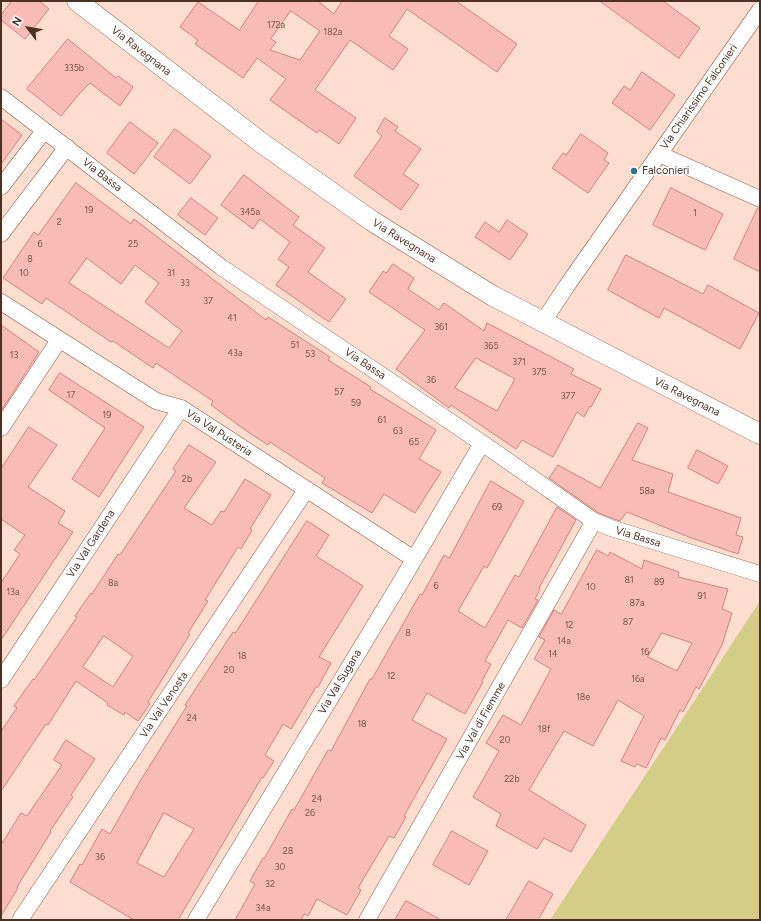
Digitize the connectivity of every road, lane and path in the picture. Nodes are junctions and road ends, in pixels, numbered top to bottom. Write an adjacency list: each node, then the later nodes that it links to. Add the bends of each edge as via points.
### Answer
1 (77, 1): 11 (street, Via Ravegnana, via 263,144 372,221 493,296)
2 (760, 10): 6 (street, Via Chiarissimo Falconieri)
3 (1, 97): 4 (street, Via Bassa)
4 (44, 131): 5 (street, Via Bassa); 7 (street)
5 (67, 147): 9 (street); 16 (street, Via Bassa, via 221,267)
6 (659, 154): 8 (street); 11 (street, Via Chiarissimo Falconieri)
7 (1, 187)
8 (760, 199)
9 (1, 234)
10 (1, 302): 12 (street, Via Val Pusteria)
11 (543, 322): 15 (street, Via Ravegnana)
12 (59, 340): 13 (street, Via Val Pusteria, via 156,401); 14 (street)
13 (181, 408): 17 (street, Via Val Pusteria); 21 (street, Via Val Gardena)
14 (1, 428)
15 (760, 434)
16 (482, 443): 18 (street, Via Bassa); 19 (street, Via Val Sugana)
17 (306, 490): 19 (street, Via Val Pusteria); 22 (street, Via Val Venosta)
18 (594, 521): 20 (street, Via Bassa); 24 (street, Via Val di Fiemme)
19 (414, 559): 23 (street, Via Val Sugana)
20 (760, 574)
21 (1, 680)
22 (20, 920)
23 (196, 920)
24 (367, 920)

